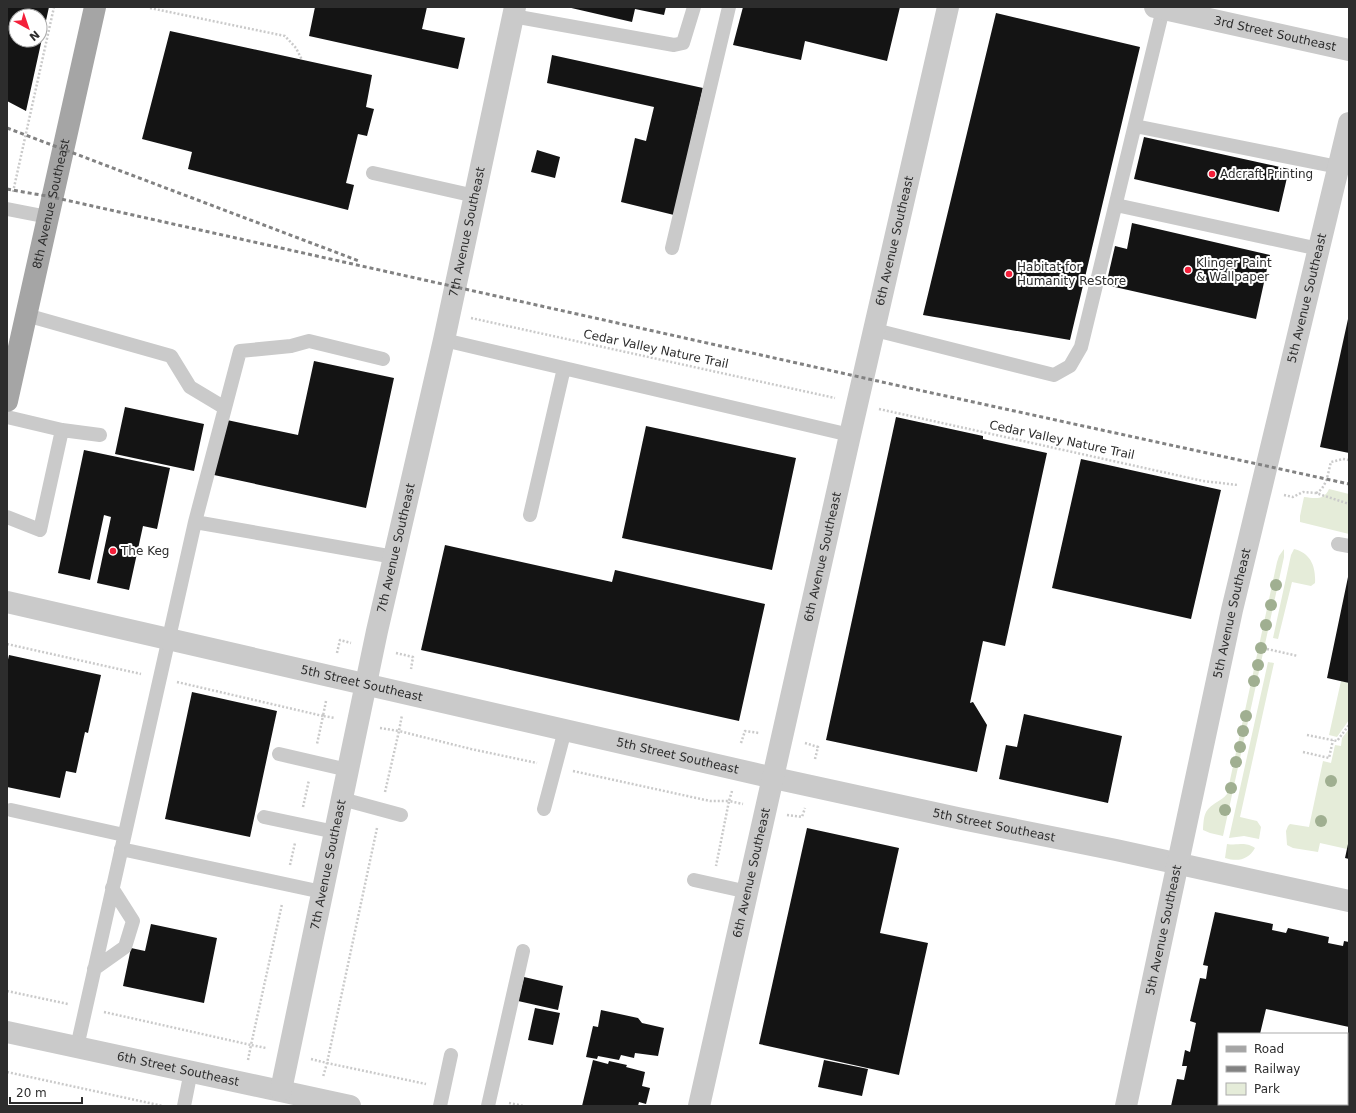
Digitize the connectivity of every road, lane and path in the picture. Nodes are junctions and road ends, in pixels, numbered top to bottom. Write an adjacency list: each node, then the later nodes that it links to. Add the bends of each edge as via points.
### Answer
1 (54, 7): 17 (path)
2 (95, 7): 18 (main road, 8th Avenue Southeast)
3 (694, 7): 8 (lane, via 683,43 674,45)
4 (729, 7): 19 (lane)
5 (948, 7): 23 (street, 6th Avenue Southeast)
6 (150, 8): 10 (path, via 285,36 296,48)
7 (1159, 8): 9 (street, 3rd Street Southeast); 12 (lane)
8 (514, 11): 15 (street, 7th Avenue Southeast)
9 (1349, 50)
10 (302, 60)
11 (1349, 123): 13 (street, 5th Avenue Southeast)
12 (1135, 126): 13 (lane); 16 (lane)
13 (1338, 167): 20 (street, 5th Avenue Southeast)
14 (373, 173): 15 (lane)
15 (475, 196): 24 (street, 7th Avenue Southeast)
16 (1116, 205): 20 (lane); 23 (lane, via 1081,347 1070,366 1054,375)
17 (8, 209): 18 (lane)
18 (48, 217): 21 (main road, 8th Avenue Southeast)
19 (672, 248)
20 (1319, 249): 89 (street, 5th Avenue Southeast, via 1232,610)
21 (26, 315): 26 (main road, 8th Avenue Southeast); 30 (lane, via 171,356 190,387)
22 (466, 317): 28 (path, Cedar Valley Nature Trail)
23 (875, 330): 35 (street, 6th Avenue Southeast)
24 (444, 340): 27 (lane); 44 (street, 7th Avenue Southeast)
25 (383, 359): 30 (lane, via 309,341 291,346 240,351)
26 (11, 364): 29 (main road, 8th Avenue Southeast)
27 (564, 368): 35 (lane); 41 (lane)
28 (840, 400)
29 (7, 402)
30 (225, 408): 43 (lane)
31 (873, 408): 37 (path, Cedar Valley Nature Trail, via 1197,479)
32 (7, 417): 33 (lane)
33 (62, 430): 34 (lane); 42 (lane, via 40,530)
34 (100, 435)
35 (850, 435): 73 (street, 6th Avenue Southeast)
36 (1349, 460): 38 (path, via 1343,458 1331,462 1324,487)
37 (1241, 486)
38 (1316, 493): 39 (path, via 1303,492 1293,497); 40 (path)
39 (1279, 494)
40 (1349, 504)
41 (530, 515)
42 (7, 517)
43 (195, 522): 44 (lane); 46 (lane)
44 (394, 557): 53 (street, 7th Avenue Southeast)
45 (7, 602): 46 (street, 5th Street Southeast)
46 (168, 640): 53 (street, 5th Street Southeast); 87 (lane)
47 (358, 645): 49 (path, via 340,640)
48 (1267, 649): 51 (path)
49 (337, 653)
50 (396, 653): 52 (path, via 413,657)
51 (1298, 656)
52 (411, 669)
53 (366, 684): 60 (street, 5th Street Southeast); 72 (street, 7th Avenue Southeast)
54 (326, 701): 56 (path)
55 (402, 715): 61 (path)
56 (323, 716): 57 (path); 70 (path)
57 (337, 719)
58 (1349, 725): 64 (path, via 1337,741)
59 (378, 728): 61 (path)
60 (565, 730): 71 (lane); 73 (street, 5th Street Southeast)
61 (399, 731): 71 (path); 79 (path)
62 (766, 734): 65 (path, via 745,731)
63 (1307, 735): 64 (path)
64 (1333, 740): 67 (path, via 1329,758)
65 (742, 743)
66 (805, 743): 69 (path, via 818,746)
67 (1303, 752)
68 (279, 754): 70 (lane)
69 (815, 759)
70 (313, 762): 72 (lane); 85 (path)
71 (555, 767): 76 (path, via 710,801); 80 (lane)
72 (348, 770): 75 (street, 7th Avenue Southeast)
73 (774, 778): 89 (street, 5th Street Southeast); 95 (street, 6th Avenue Southeast)
74 (732, 790): 76 (path)
75 (342, 799): 79 (lane); 86 (street, 7th Avenue Southeast)
76 (729, 801): 77 (path); 92 (path)
77 (749, 805)
78 (805, 805): 82 (path, via 802,817)
79 (381, 809): 83 (lane); 108 (path)
80 (544, 809)
81 (11, 810): 87 (lane)
82 (785, 814)
83 (401, 815)
84 (264, 817): 85 (lane)
85 (299, 825): 86 (lane); 91 (path)
86 (335, 832): 94 (street, 7th Avenue Southeast)
87 (124, 835): 88 (lane)
88 (121, 849): 91 (lane); 93 (lane)
89 (1178, 864): 96 (street, 5th Street Southeast); 119 (street, 5th Avenue Southeast)
90 (694, 880): 92 (lane)
91 (286, 884): 94 (lane); 102 (path)
92 (712, 884): 95 (lane)
93 (112, 888): 98 (lane); 98 (lane, via 132,921 125,947)
94 (322, 892): 112 (street, 7th Avenue Southeast)
95 (748, 892): 118 (street, 6th Avenue Southeast)
96 (1349, 901)
97 (523, 951): 117 (lane)
98 (94, 969): 100 (lane)
99 (7, 991): 100 (path)
100 (86, 1008): 102 (path); 103 (lane)
101 (7, 1032): 103 (street, 6th Street Southeast)
102 (251, 1045): 104 (path); 107 (path)
103 (77, 1047): 109 (street, 6th Street Southeast)
104 (266, 1048)
105 (451, 1055): 116 (lane)
106 (311, 1058): 108 (path)
107 (248, 1060)
108 (327, 1063): 111 (path)
109 (191, 1071): 112 (street, 6th Street Southeast); 114 (lane)
110 (7, 1072): 113 (path)
111 (323, 1078)
112 (281, 1090): 115 (street, 6th Street Southeast)
113 (163, 1106)
114 (184, 1106)
115 (350, 1106)
116 (440, 1106)
117 (488, 1106)
118 (700, 1106)
119 (1126, 1106)

